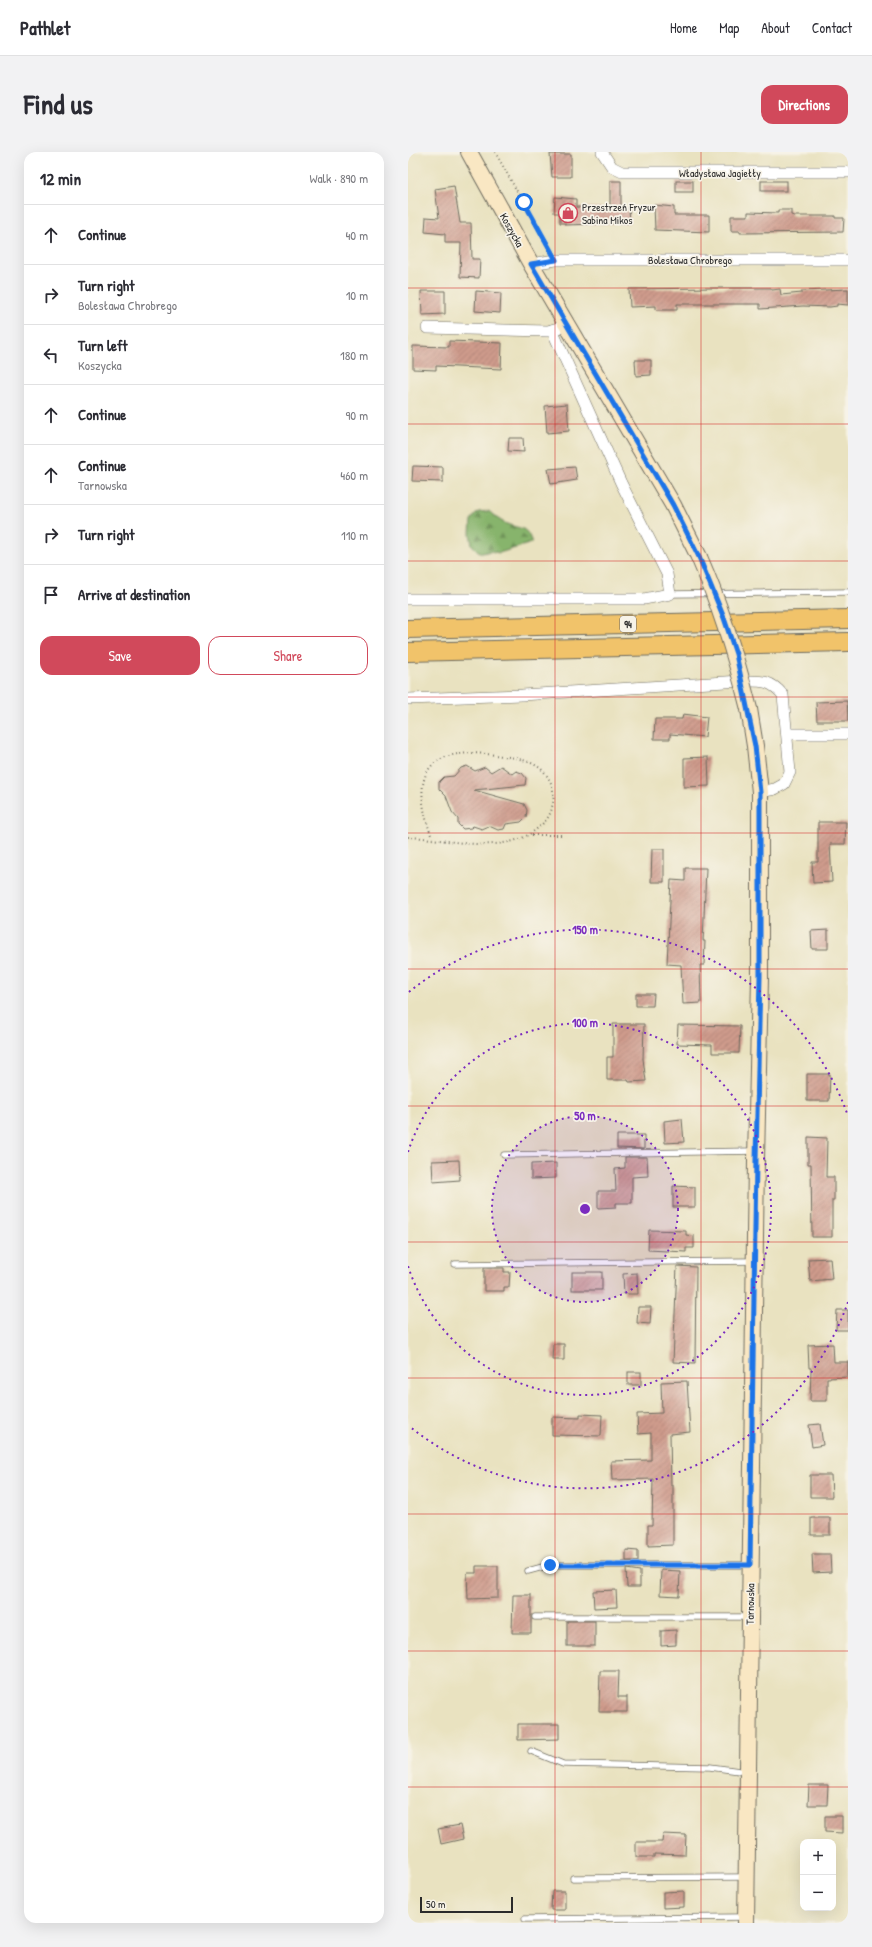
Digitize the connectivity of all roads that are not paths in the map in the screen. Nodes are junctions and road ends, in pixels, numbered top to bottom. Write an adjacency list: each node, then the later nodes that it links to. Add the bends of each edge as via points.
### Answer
1 (469, 152): 5 (street, Koszycka)
2 (602, 152): 3 (street, Władysława Jagiełły, via 612,167 622,172)
3 (848, 172)
4 (848, 260): 5 (street, Bolesława Chrobrego, via 556,260)
5 (531, 264): 6 (street, Koszycka)
6 (559, 327): 7 (street); 9 (street, via 620,483 667,574); 16 (street, Koszycka, bridge, via 673,505 699,557 736,654)
7 (427, 328)
8 (848, 592): 9 (lane)
9 (670, 594): 10 (street, via 644,599)
10 (408, 599)
11 (848, 619): 12 (main road, 94)
12 (408, 629)
13 (848, 642): 14 (main road, 94)
14 (408, 652)
15 (408, 699): 17 (street, via 522,696 766,681 783,695)
16 (749, 709): 19 (street, Tarnowska)
17 (787, 734): 18 (street); 19 (street, via 790,772 784,784)
18 (848, 734)
19 (760, 792): 20 (street, Tarnowska, via 760,977)
20 (756, 1152): 21 (lane); 22 (street, Tarnowska)
21 (504, 1155)
22 (754, 1261): 23 (lane); 24 (street, Tarnowska)
23 (455, 1264)
24 (750, 1565): 25 (lane, via 550,1565); 27 (street, Tarnowska)
25 (528, 1571)
26 (535, 1617): 27 (lane)
27 (749, 1617): 29 (street, Tarnowska)
28 (531, 1751): 29 (lane, via 563,1764 710,1767)
29 (748, 1772): 30 (street, Tarnowska)
30 (746, 1876): 31 (lane); 33 (street, Tarnowska)
31 (573, 1878)
32 (524, 1919): 33 (lane)
33 (746, 1920)

